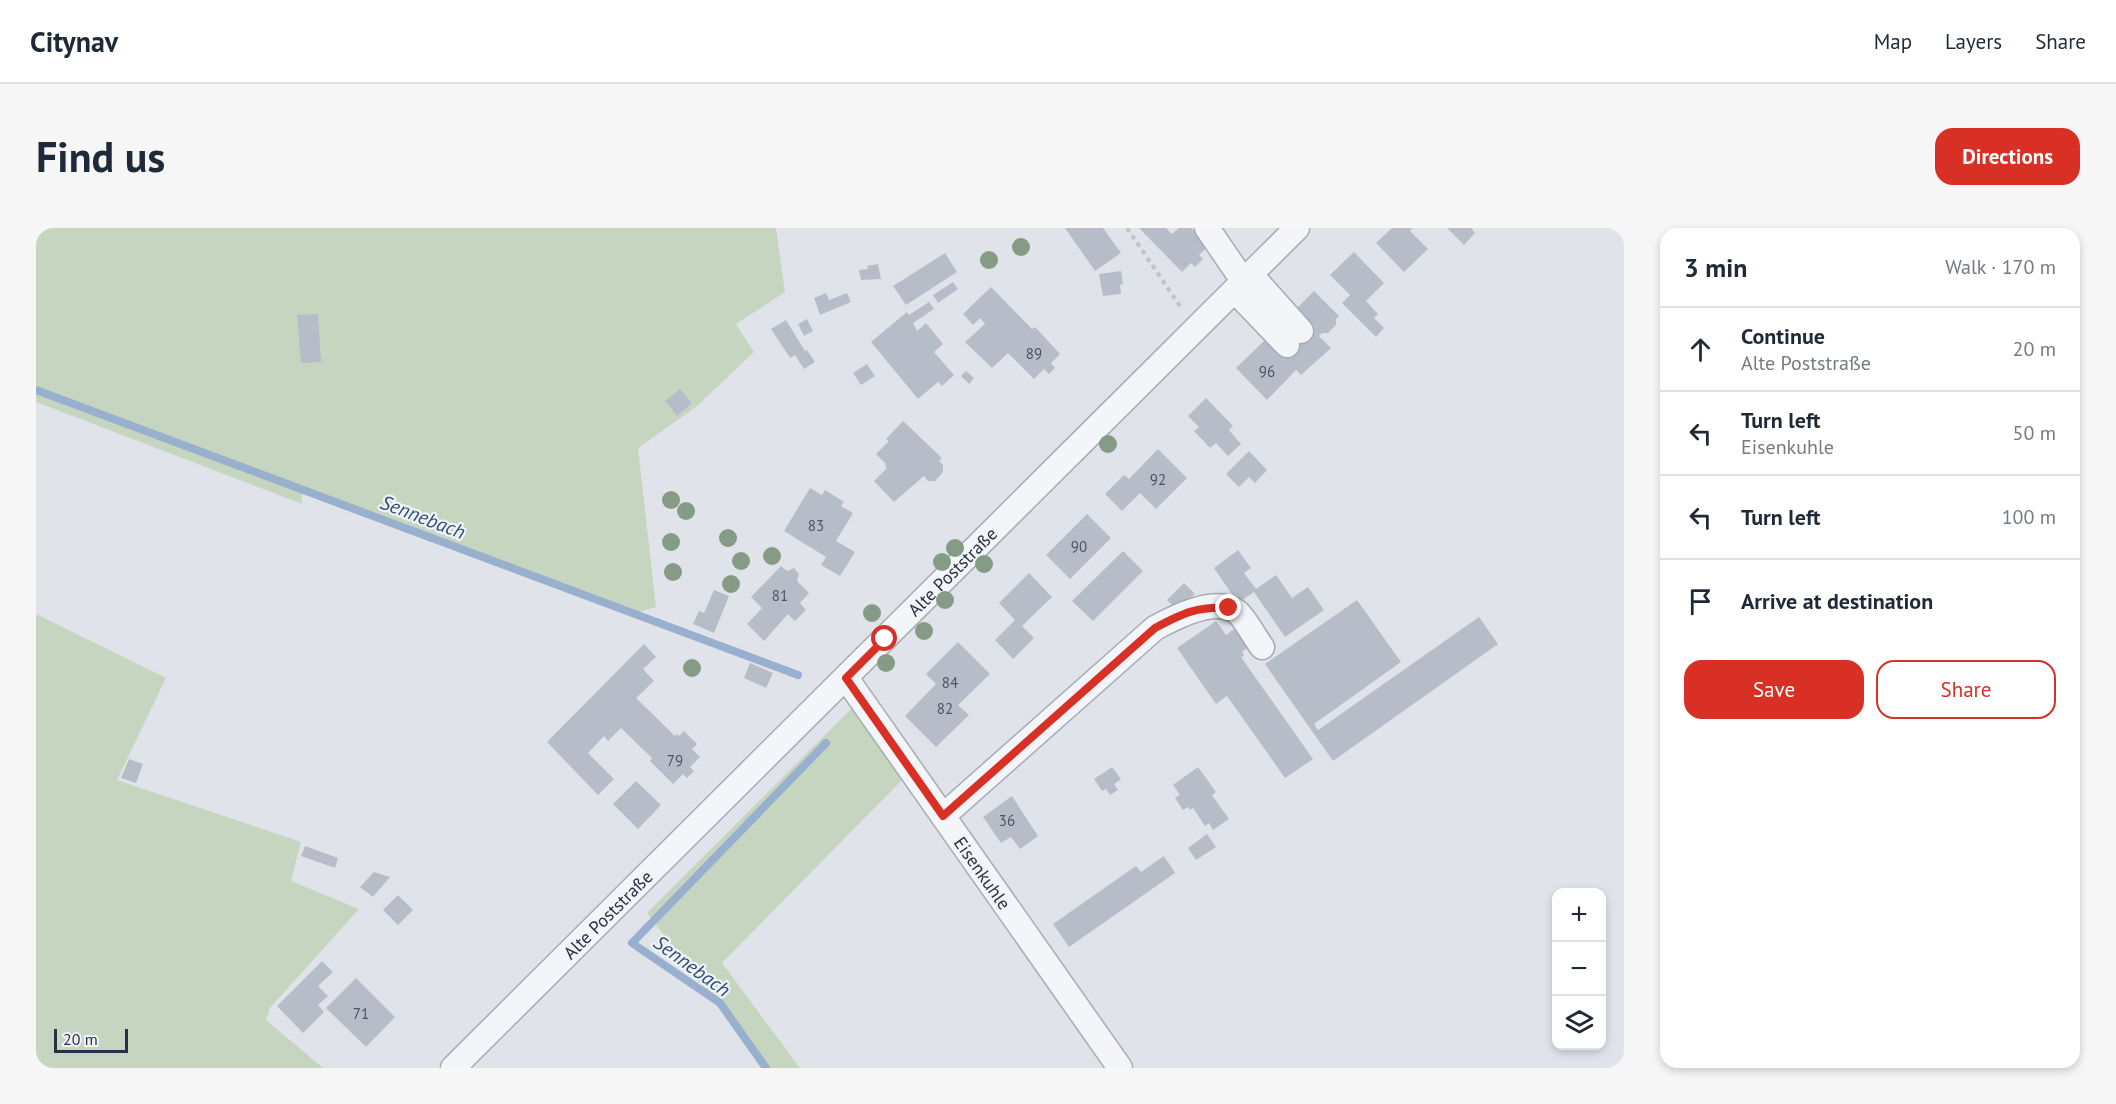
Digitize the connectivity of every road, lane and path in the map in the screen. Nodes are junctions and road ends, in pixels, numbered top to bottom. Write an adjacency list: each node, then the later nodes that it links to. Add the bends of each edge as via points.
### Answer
1 (1127, 228): 5 (path)
2 (1207, 228): 4 (street)
3 (1297, 228): 4 (street, Alte Poststraße)
4 (1243, 282): 6 (street); 8 (street, Alte Poststraße)
5 (1185, 314)
6 (1294, 338)
7 (1262, 647): 9 (street, via 1238,612 1229,608 1206,607 1165,622)
8 (846, 678): 9 (street, Eisenkuhle); 10 (street, Alte Poststraße)
9 (943, 816): 11 (street, Eisenkuhle)
10 (453, 1068)
11 (1120, 1068)

